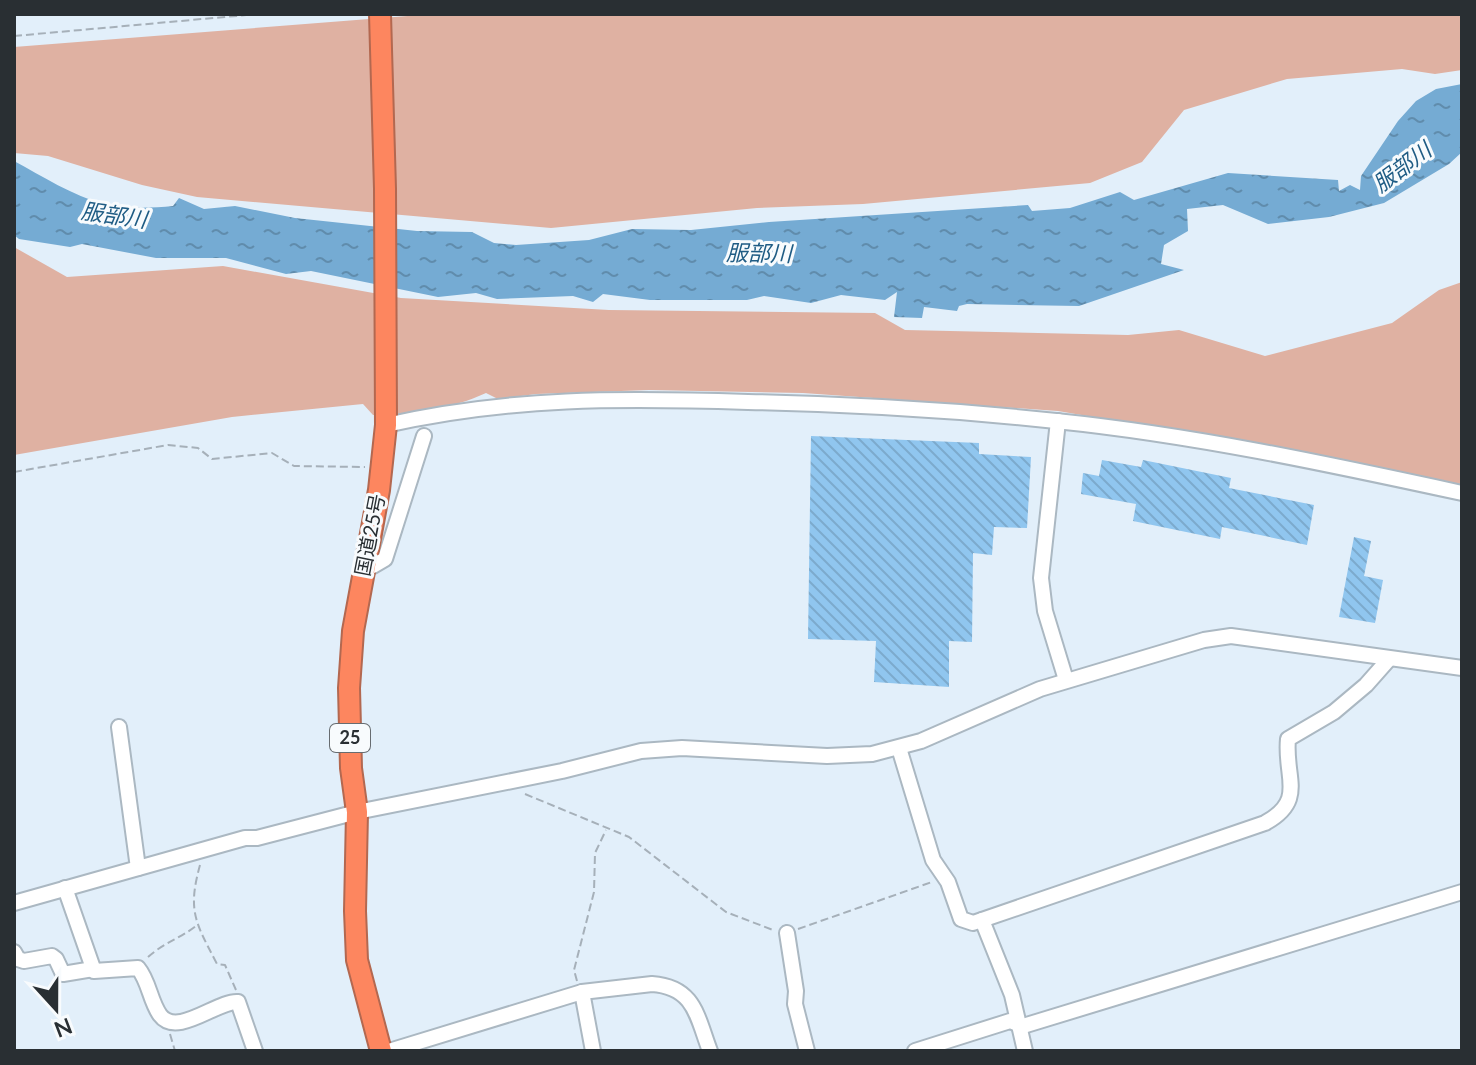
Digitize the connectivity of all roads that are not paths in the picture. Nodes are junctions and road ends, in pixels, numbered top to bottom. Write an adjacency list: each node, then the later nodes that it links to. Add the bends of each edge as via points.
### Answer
1 (380, 14): 3 (highway, 国道25号 / 25)
2 (1058, 421): 3 (street, via 848,404 602,399 488,407); 5 (street, via 1312,461); 9 (street, via 1041,578)
3 (386, 425): 6 (highway, 国道25号 / 25)
4 (424, 436): 6 (street, via 385,559)
5 (1462, 493)
6 (364, 566): 12 (highway, 国道25号 / 25, via 349,688)
7 (1389, 659): 8 (street); 9 (street, via 1231,636); 17 (street, via 1334,712 1288,739 1292,789 1276,817)
8 (1462, 668)
9 (1066, 680): 11 (street)
10 (119, 727): 13 (street)
11 (899, 748): 12 (street, via 846,756 663,749); 17 (street, via 933,860 948,882 961,919)
12 (357, 812): 13 (street); 24 (highway, 国道25号 / 25, via 357,960)
13 (138, 868): 14 (street)
14 (65, 888): 16 (street); 20 (street)
15 (1462, 892): 22 (street)
16 (14, 903)
17 (982, 920): 22 (street, via 1012,995)
18 (787, 933): 28 (street)
19 (14, 952): 20 (street, via 24,961 52,956 63,974)
20 (93, 969): 23 (street, via 138,968 160,1015 169,1021 184,1022 238,1002)
21 (582, 992): 25 (street); 26 (street); 27 (street, via 652,984 674,988 690,1001)
22 (1017, 1024): 29 (street, via 1010,1021); 30 (street)
23 (255, 1051)
24 (381, 1051)
25 (389, 1051)
26 (593, 1051)
27 (710, 1051)
28 (807, 1051)
29 (915, 1051)
30 (1025, 1051)

